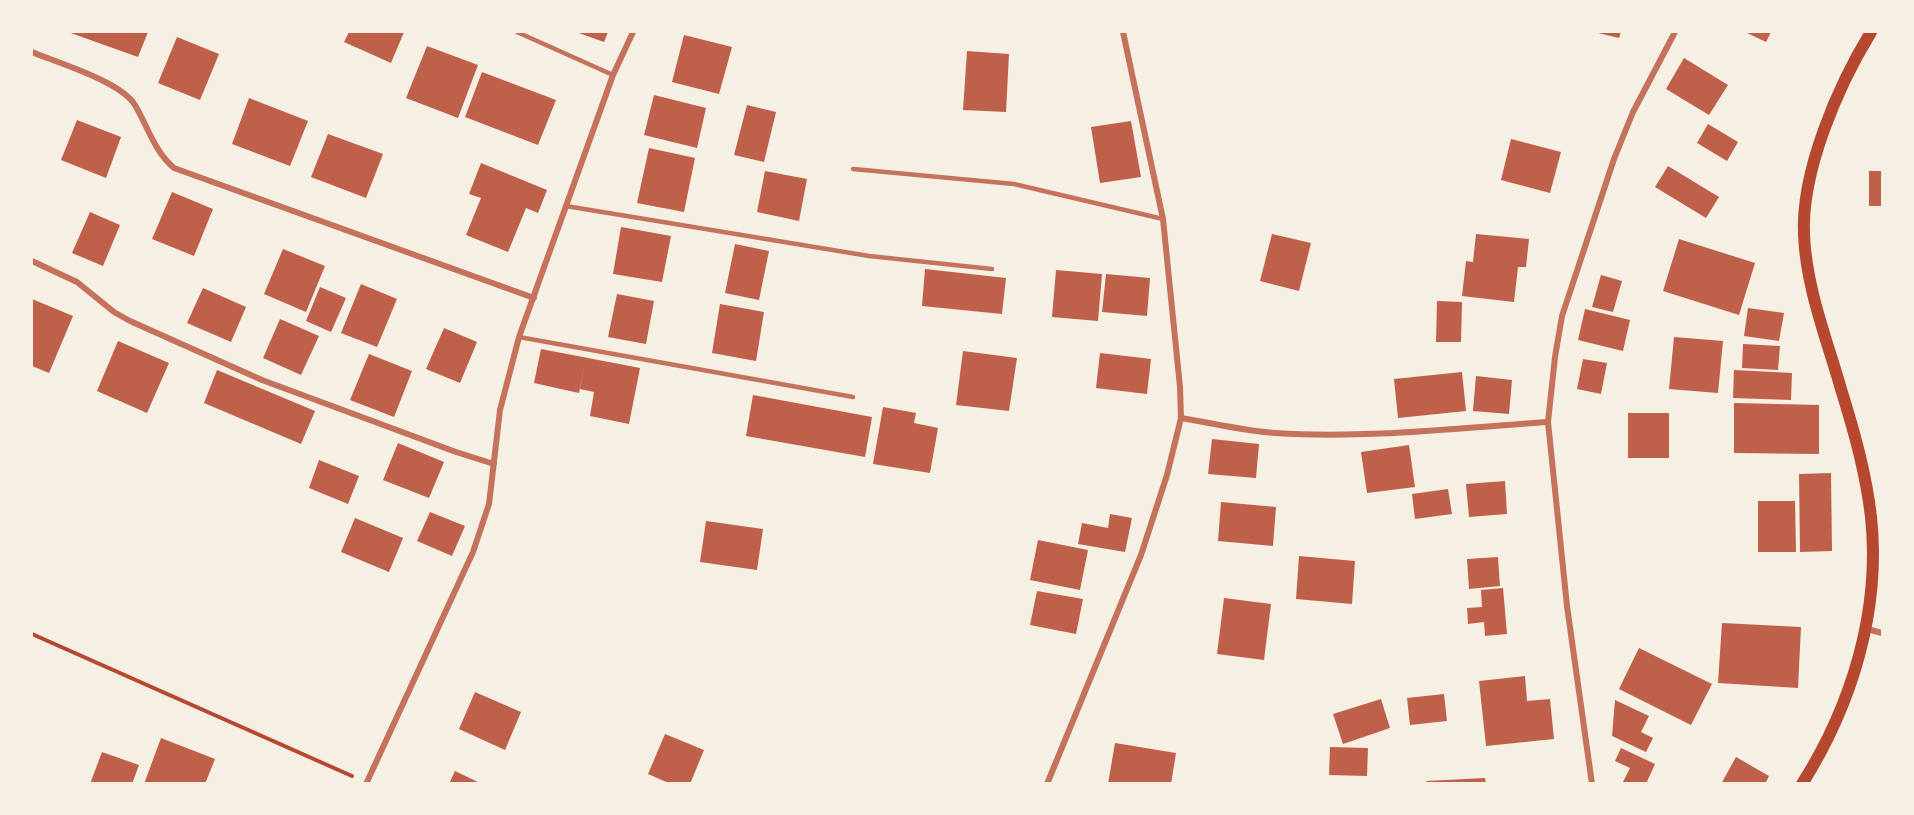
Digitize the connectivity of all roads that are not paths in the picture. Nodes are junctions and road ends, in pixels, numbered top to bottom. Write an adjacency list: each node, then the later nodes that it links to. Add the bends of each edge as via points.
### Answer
1 (517, 32): 7 (lane)
2 (633, 32): 7 (street)
3 (1123, 32): 10 (street)
4 (1675, 32): 17 (street, via 1633,112 1614,159 1562,316)
5 (1871, 32): 19 (main road, via 1841,87 1827,123 1804,210 1811,283 1858,447 1871,515 1872,566)
6 (32, 52): 13 (street, via 128,95 158,151 174,168)
7 (613, 75): 9 (street)
8 (854, 169): 10 (lane, via 1014,184)
9 (566, 206): 12 (lane, via 869,256); 13 (street)
10 (1163, 219): 16 (street)
11 (32, 261): 18 (street, via 77,282 130,321 262,380)
12 (992, 269)
13 (534, 298): 14 (street)
14 (519, 336): 15 (lane); 18 (street, via 500,410)
15 (853, 397)
16 (1180, 418): 17 (street, via 1306,435); 22 (street, via 1167,475 1141,555)
17 (1548, 422): 23 (street, via 1567,606)
18 (494, 464): 21 (street, via 489,504 473,552)
19 (1866, 629): 20 (street); 24 (main road, via 1849,687 1817,761)
20 (1882, 633)
21 (366, 783)
22 (1047, 783)
23 (1592, 783)
24 (1802, 783)

